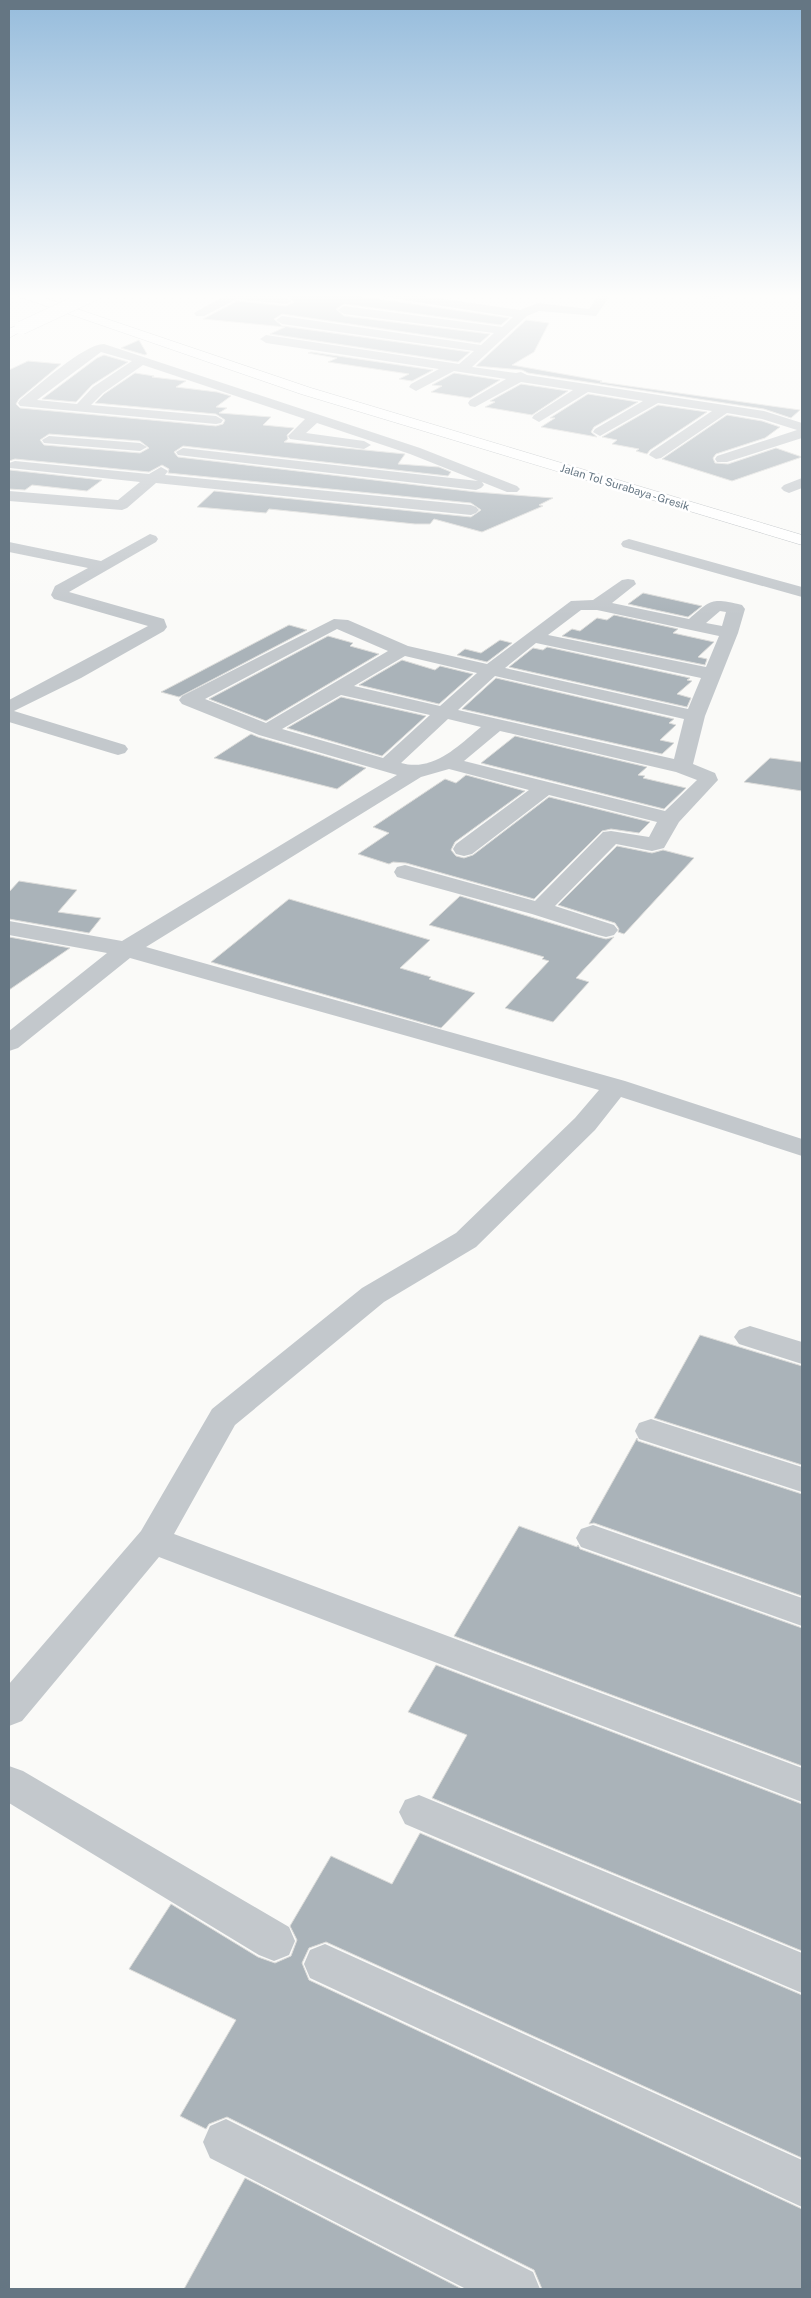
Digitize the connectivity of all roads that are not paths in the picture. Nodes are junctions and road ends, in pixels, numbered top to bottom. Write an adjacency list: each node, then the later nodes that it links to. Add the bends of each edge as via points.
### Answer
1 (87, 401): 11 (street)
2 (269, 401): 13 (street)
3 (340, 401): 32 (main road, Jalan Tol Surabaya - Gresik)
4 (478, 401): 10 (street)
5 (566, 401): 14 (street)
6 (650, 401): 18 (street)
7 (670, 401): 12 (street)
8 (9, 403): 9 (street)
9 (25, 403): 11 (street)
10 (475, 403)
11 (81, 407): 15 (street)
12 (725, 409): 16 (street, via 764,415); 24 (street)
13 (314, 416): 15 (street, via 233,409); 22 (street); 22 (street, via 294,436)
14 (539, 418)
15 (216, 420): 23 (street)
16 (802, 427)
17 (63, 429): 20 (street)
18 (600, 432)
19 (802, 433): 25 (street)
20 (49, 440): 21 (street); 26 (street)
21 (140, 448)
22 (415, 451): 28 (street)
23 (182, 452): 27 (street); 28 (street)
24 (656, 455)
25 (722, 459)
26 (12, 468): 27 (street)
27 (152, 479): 29 (street, via 125,504 118,506); 30 (street)
28 (512, 489): 30 (street)
29 (9, 496)
30 (471, 510): 31 (street)
31 (442, 524)
32 (755, 526): 34 (main road, Jalan Tol Surabaya - Gresik); 36 (street)
33 (150, 539): 38 (street)
34 (802, 540)
35 (630, 544): 40 (street)
36 (802, 546)
37 (9, 547): 38 (street)
38 (104, 566): 49 (street, via 61,590 60,595 153,620 158,627)
39 (628, 584): 41 (street)
40 (802, 592)
41 (597, 605): 42 (street); 44 (street, via 577,605)
42 (691, 626): 43 (street); 43 (street, via 716,606 733,607 736,609)
43 (729, 634): 47 (street)
44 (533, 637): 46 (street); 47 (street)
45 (402, 650): 46 (street); 48 (street); 54 (street, via 342,624 334,624 189,700)
46 (492, 670): 50 (street); 52 (street)
47 (711, 674): 52 (street)
48 (337, 688): 50 (street); 54 (street)
49 (9, 707)
50 (445, 711): 53 (street); 57 (street)
51 (9, 716): 55 (street)
52 (695, 716): 58 (street)
53 (497, 724): 56 (street); 58 (street)
54 (266, 731): 57 (street)
55 (118, 749)
56 (449, 763): 59 (street); 60 (street)
57 (387, 766): 59 (street)
58 (682, 768): 61 (street, via 705,774 708,780)
59 (414, 773): 67 (street)
60 (546, 787): 61 (street); 62 (street)
61 (670, 819): 64 (street, via 654,844 611,837)
62 (464, 849)
63 (405, 872): 64 (street)
64 (540, 909): 66 (street)
65 (9, 928): 67 (street)
66 (606, 930)
67 (126, 949): 68 (street); 69 (street)
68 (9, 1043)
69 (616, 1087): 70 (street); 76 (street, via 585,1124 466,1240 373,1295 223,1417)
70 (802, 1148)
71 (750, 1337): 72 (street)
72 (802, 1353)
73 (651, 1431): 74 (street)
74 (802, 1480)
75 (593, 1538): 77 (street)
76 (152, 1540): 78 (street); 80 (street)
77 (802, 1612)
78 (9, 1710)
79 (9, 1783): 82 (street)
80 (802, 1786)
81 (419, 1812): 84 (street)
82 (274, 1941)
83 (325, 1964): 86 (street)
84 (802, 1973)
85 (226, 2142): 87 (street)
86 (802, 2184)
87 (516, 2289)

